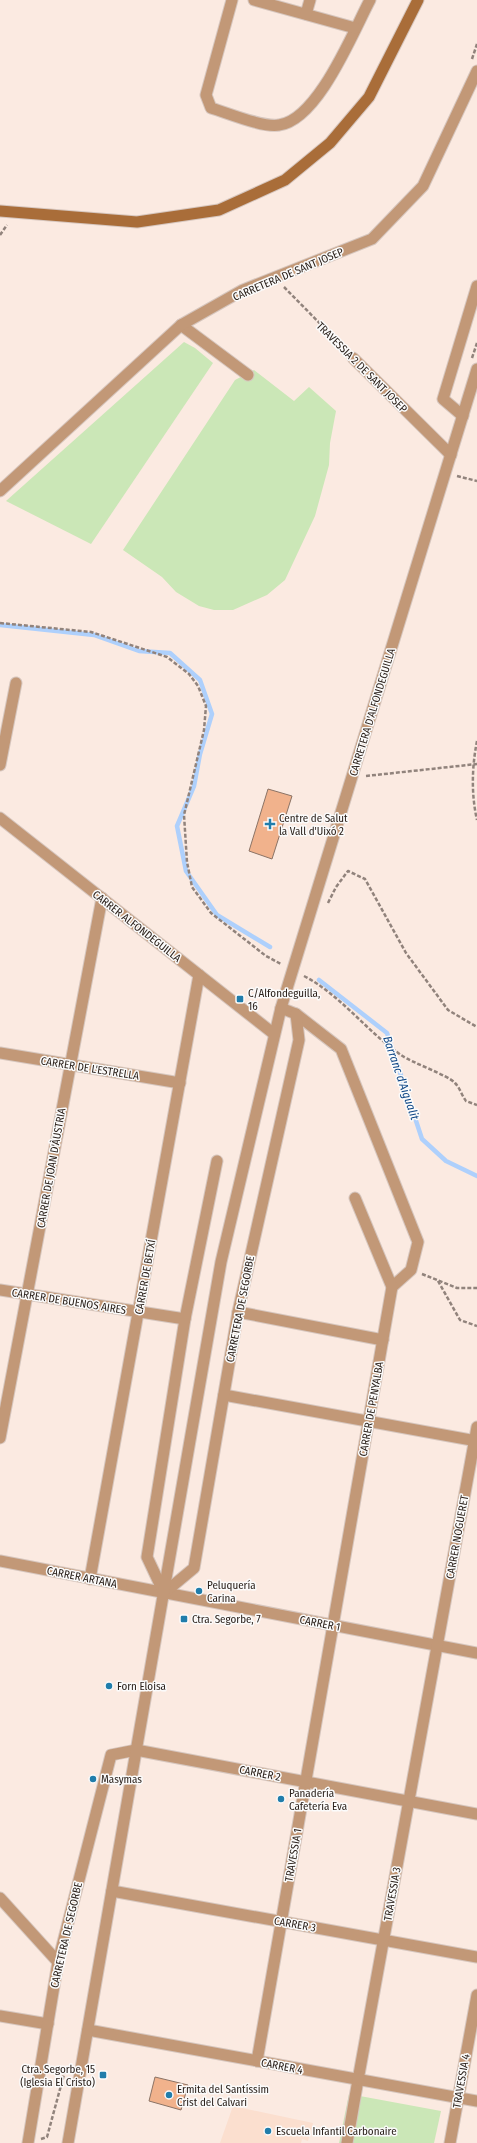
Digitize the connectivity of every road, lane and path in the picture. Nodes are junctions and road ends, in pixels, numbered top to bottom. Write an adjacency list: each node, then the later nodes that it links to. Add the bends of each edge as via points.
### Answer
1 (232, 0): 7 (street, via 206,95 211,108 259,123 279,126 303,114 326,85)
2 (254, 0): 6 (street)
3 (310, 0): 6 (street)
4 (370, 0): 7 (street)
5 (418, 0): 9 (main road, via 369,97 330,143 285,180 219,210 137,222)
6 (306, 14): 7 (street)
7 (355, 28)
8 (477, 71): 10 (street, CARRETERA DE SANT JOSEP, via 423,186 372,239)
9 (0, 211)
10 (277, 277): 12 (street, CARRETERA DE SANT JOSEP, via 243,290); 13 (path, TRAVESSIA 2 DE SANT JOSEP, via 286,291)
11 (477, 286): 16 (street, via 443,399)
12 (181, 325): 15 (street); 20 (street, CARRETERA DE SANT JOSEP)
13 (353, 358): 17 (street, TRAVESSIA 2 DE SANT JOSEP)
14 (477, 369): 16 (street, CARRETERA D'ALFONDEGUILLA)
15 (248, 375)
16 (463, 416): 17 (street, CARRETERA D'ALFONDEGUILLA)
17 (451, 455): 18 (street, CARRETERA D'ALFONDEGUILLA)
18 (445, 474): 19 (path); 27 (street, CARRETERA D'ALFONDEGUILLA)
19 (477, 481)
20 (0, 491)
21 (0, 623): 32 (path, via 92,632 167,657 189,674 198,686 206,706 204,730 184,815 186,862 192,887 211,913 266,956)
22 (16, 683): 26 (street)
23 (477, 740): 24 (path)
24 (472, 764): 25 (path); 27 (path); 29 (path, via 474,809)
25 (477, 764)
26 (0, 765)
27 (351, 777): 35 (street, CARRETERA D'ALFONDEGUILLA)
28 (0, 818): 30 (street, CARRER ALFONDEGUILLA)
29 (477, 820)
30 (102, 898): 34 (street, CARRER ALFONDEGUILLA); 40 (street, CARRER DE JOAN D'ÀUSTRIA)
31 (326, 909): 37 (path, via 336,887 348,872 365,879 406,953 448,1010)
32 (287, 967)
33 (299, 973): 42 (path, via 316,982 347,1006 373,1034 402,1056 455,1082 466,1102)
34 (199, 975): 38 (street, CARRER ALFONDEGUILLA); 41 (street, CARRER DE BETXÍ)
35 (281, 1008): 36 (street); 38 (street)
36 (296, 1014): 45 (street, via 341,1049 418,1242); 52 (street, CARRETERA DE SEGORBE, via 300,1040)
37 (477, 1027)
38 (274, 1034): 63 (street, via 221,1262)
39 (0, 1053): 40 (street, CARRER DE L'ESTRELLA)
40 (70, 1066): 41 (street, CARRER DE L'ESTRELLA); 50 (street, CARRER DE JOAN D'ÀUSTRIA)
41 (180, 1083): 51 (street, CARRER DE BETXÍ)
42 (477, 1105)
43 (218, 1161): 53 (street)
44 (355, 1198): 47 (street)
45 (411, 1270): 46 (path); 47 (street)
46 (438, 1280): 48 (path, via 457,1288); 54 (path, via 460,1320)
47 (392, 1287): 55 (street, CARRER DE PENYALBA)
48 (477, 1288)
49 (0, 1290): 50 (street, CARRER DE BUENOS AIRES)
50 (28, 1294): 51 (street, CARRER DE BUENOS AIRES); 59 (street, CARRER DE JOAN D'ÀUSTRIA)
51 (139, 1312): 53 (street, CARRER DE BUENOS AIRES); 62 (street, CARRER DE BETXÍ)
52 (238, 1312): 55 (street); 56 (street, CARRETERA DE SEGORBE)
53 (185, 1319): 63 (street, via 146,1557)
54 (477, 1326)
55 (383, 1340): 57 (street, CARRER DE PENYALBA)
56 (224, 1395): 57 (street); 63 (street, CARRETERA DE SEGORBE, via 194,1568)
57 (369, 1422): 60 (street); 64 (street, CARRER DE PENYALBA)
58 (477, 1428): 60 (street, CARRER NOGUERET)
59 (0, 1438)
60 (476, 1441): 65 (street, CARRER NOGUERET)
61 (0, 1561): 62 (street, CARRER ARTANA)
62 (90, 1579): 63 (street, CARRER ARTANA)
63 (164, 1593): 64 (street, CARRER 1); 67 (street)
64 (333, 1626): 65 (street, CARRER 1); 68 (street, TRAVESSIA 1)
65 (437, 1646): 66 (street, CARRER 1); 69 (street, TRAVESSIA 3)
66 (477, 1653)
67 (136, 1750): 68 (street, CARRER 2); 71 (street); 76 (street, CARRETERA DE SEGORBE, via 111,1755)
68 (305, 1782): 69 (street, CARRER 2); 73 (street, TRAVESSIA 1)
69 (409, 1801): 70 (street, CARRER 2); 74 (street, TRAVESSIA 3)
70 (477, 1814)
71 (112, 1891): 73 (street, CARRER 3); 80 (street)
72 (0, 1898): 76 (street)
73 (281, 1921): 74 (street, CARRER 3); 81 (street, TRAVESSIA 1)
74 (384, 1940): 75 (street, CARRER 3); 83 (street, TRAVESSIA 3)
75 (477, 1956)
76 (58, 1962): 79 (street, CARRETERA DE SEGORBE)
77 (477, 1995): 84 (street, TRAVESSIA 4)
78 (0, 2016): 79 (street)
79 (48, 2024): 86 (street, CARRETERA DE SEGORBE)
80 (88, 2030): 81 (street, CARRER 4); 82 (street)
81 (257, 2061): 83 (street, CARRER 4)
82 (82, 2062): 86 (path, via 68,2059 47,2137); 87 (street)
83 (358, 2080): 84 (street, CARRER 4); 88 (street, TRAVESSIA 3)
84 (458, 2098): 85 (street, CARRER 4); 89 (street, TRAVESSIA 4)
85 (477, 2101)
86 (29, 2139)
87 (68, 2143)
88 (347, 2143)
89 (450, 2143)

